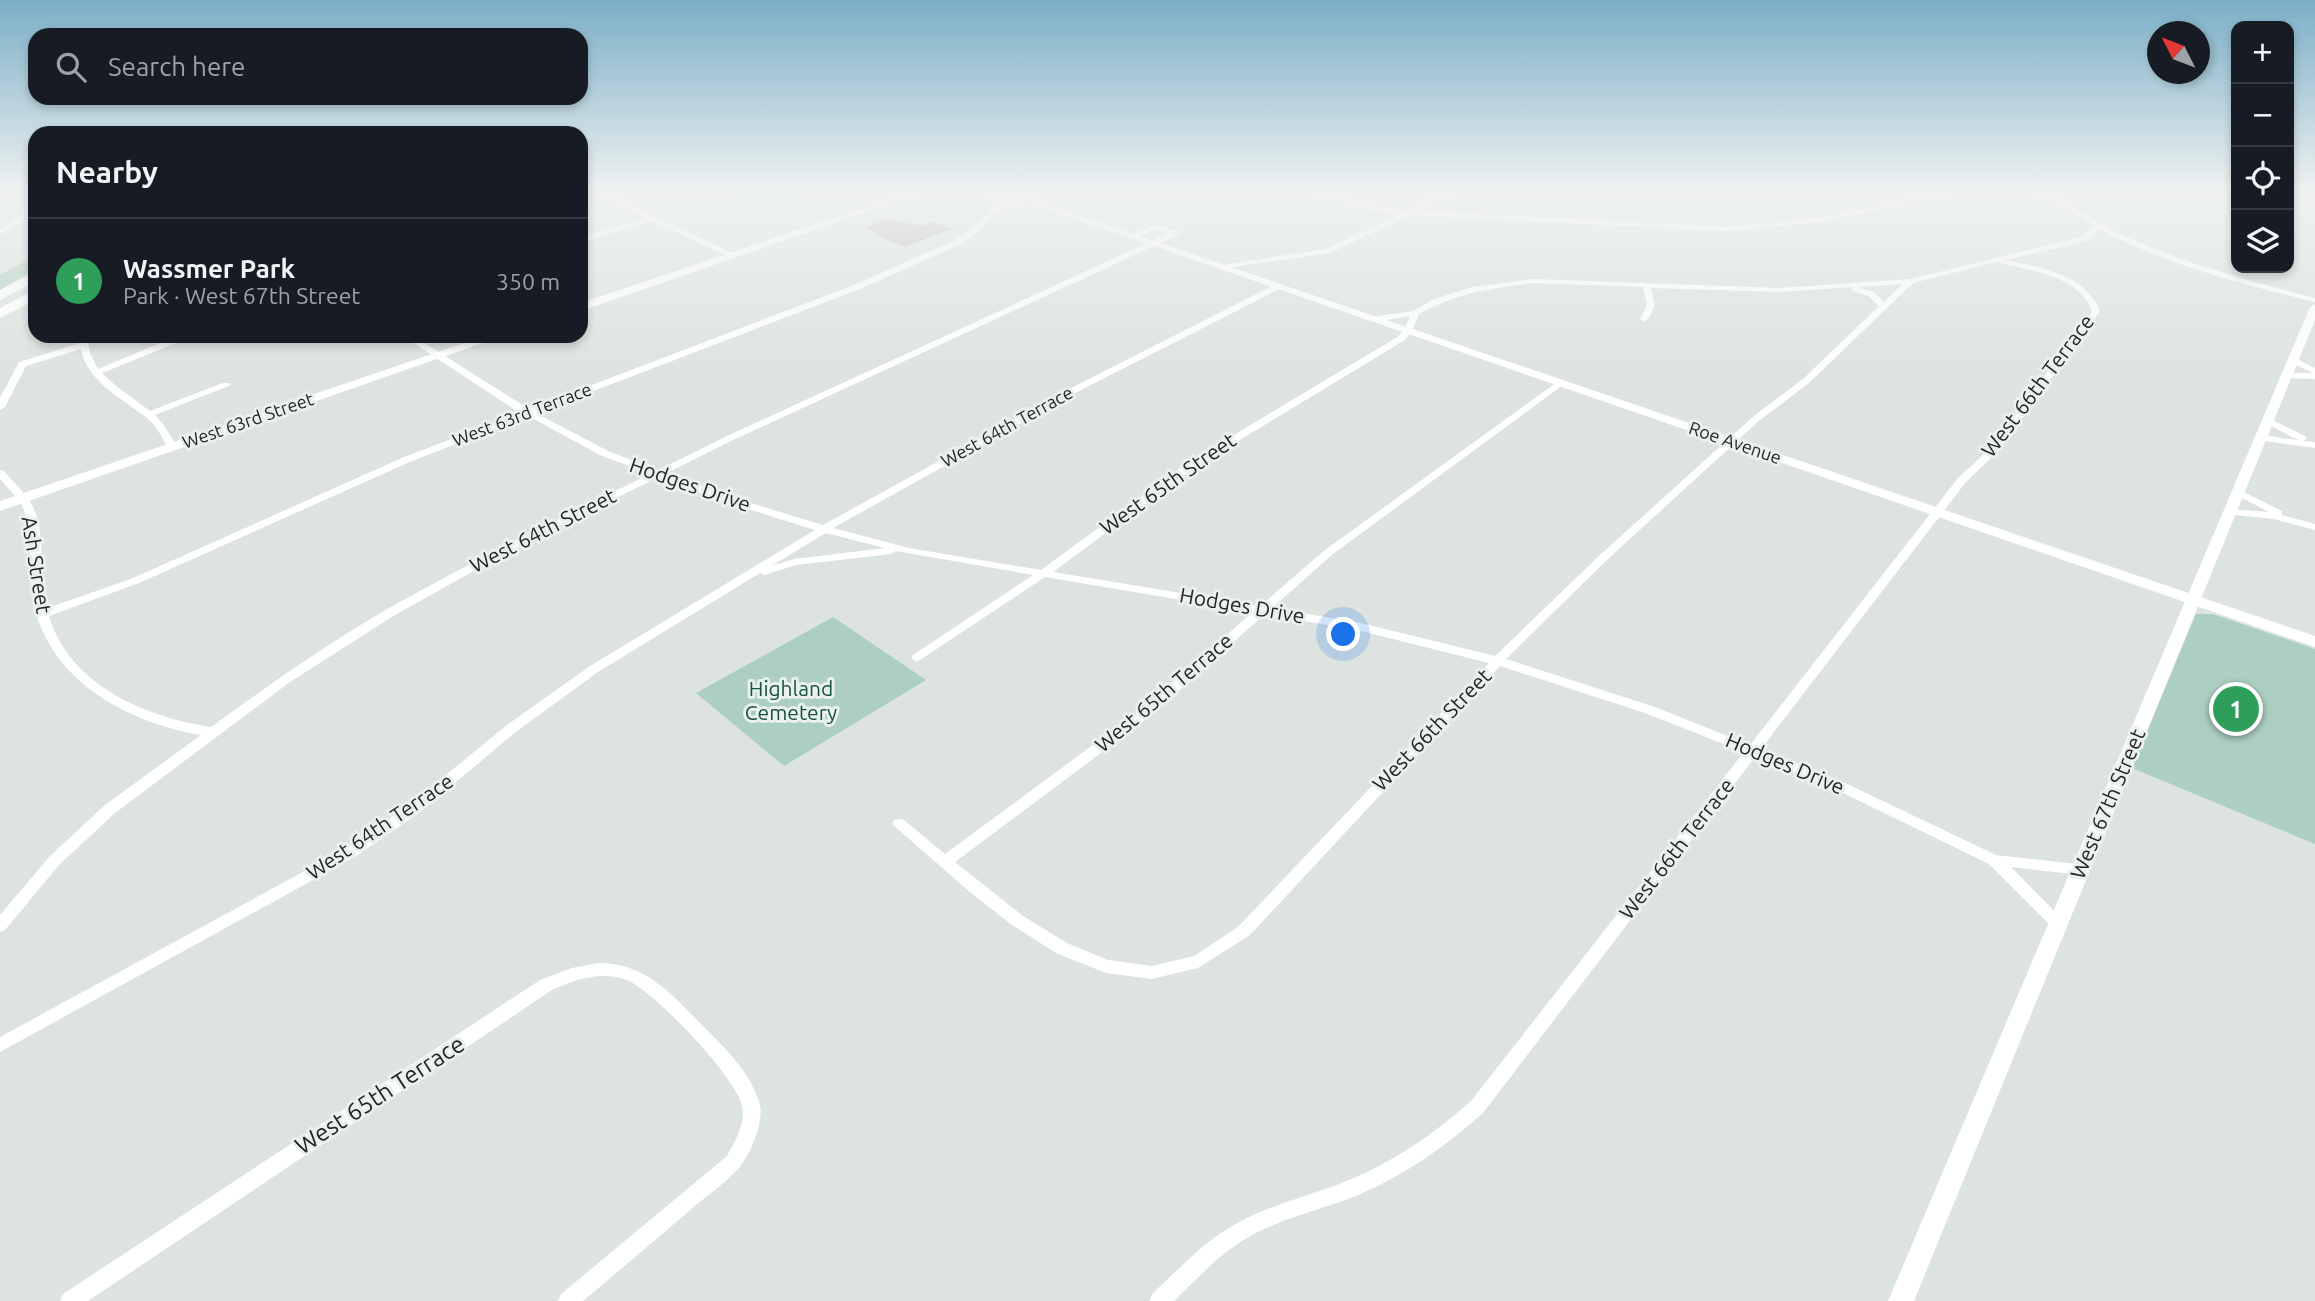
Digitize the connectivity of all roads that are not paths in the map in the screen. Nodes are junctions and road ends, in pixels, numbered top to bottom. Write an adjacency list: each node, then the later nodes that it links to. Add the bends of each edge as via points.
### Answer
1 (730, 254): 9 (street)
2 (737, 254): 9 (main road)
3 (932, 254): 43 (street, West 63rd Terrace)
4 (1130, 254): 50 (street, West 64th Street)
5 (1184, 254): 13 (main road, Roe Avenue)
6 (1311, 254): 12 (street)
7 (2029, 254): 10 (street)
8 (2168, 254): 25 (street)
9 (733, 255): 23 (main road)
10 (2024, 255): 11 (street); 14 (street, West 66th Terrace)
11 (1999, 261): 14 (street, West 66th Terrace); 17 (street)
12 (1263, 262): 13 (street); 15 (street, via 1252,268)
13 (1222, 267): 15 (main road, Roe Avenue)
14 (2049, 273): 54 (street, West 66th Terrace, via 2083,290 2096,311 1996,447)
15 (1250, 276): 19 (main road, Roe Avenue)
16 (28, 280): 21 (highway)
17 (1910, 281): 20 (street); 24 (street, West 66th Street)
18 (1646, 285): 20 (street, via 1780,290); 26 (street, via 1561,280 1501,283 1459,292); 29 (street, via 1651,305)
19 (1279, 286): 28 (main road, Roe Avenue); 58 (street, West 64th Terrace, via 1066,394)
20 (1846, 287): 24 (street, via 1871,294)
21 (0, 296)
22 (28, 298): 27 (highway)
23 (588, 305)
24 (1883, 306): 46 (street, West 66th Street, via 1806,381)
25 (2314, 310): 37 (street, West 67th Street)
26 (1415, 313): 28 (street); 30 (street)
27 (0, 314)
28 (1374, 319): 30 (main road, Roe Avenue)
29 (1644, 319)
30 (1408, 331): 40 (main road, Roe Avenue); 60 (street, West 65th Street, via 1191,465)
31 (75, 343): 42 (street, via 22,364)
32 (84, 343): 38 (street)
33 (168, 343): 38 (street)
34 (418, 343): 36 (street, Hodges Drive)
35 (476, 343): 36 (main road, West 63rd Street)
36 (438, 356): 43 (street, Hodges Drive); 48 (main road, West 63rd Street)
37 (2290, 368): 39 (street); 39 (street); 45 (street, West 67th Street)
38 (95, 373): 44 (street)
39 (2315, 373)
40 (1560, 383): 46 (main road, Roe Avenue); 63 (street, West 65th Terrace, via 1396,500)
41 (226, 384): 44 (street)
42 (0, 407)
43 (527, 413): 50 (street, Hodges Drive); 64 (street, West 63rd Terrace, via 383,470 135,581)
44 (147, 415): 48 (street, via 164,430)
45 (2264, 429): 47 (street); 47 (street); 51 (street, West 67th Street)
46 (1731, 442): 54 (main road, Roe Avenue); 67 (street, West 66th Street)
47 (2315, 445)
48 (172, 448): 52 (main road, West 63rd Street)
49 (0, 472): 52 (street, Ash Street)
50 (656, 475): 58 (street, Hodges Drive); 68 (street, West 64th Street, via 509,547 391,612)
51 (2238, 492): 55 (street, West 67th Street); 56 (street)
52 (21, 499): 53 (main road, West 63rd Street); 64 (street, Ash Street, via 29,511)
53 (0, 506)
54 (1937, 512): 62 (main road, Roe Avenue); 69 (street, West 66th Terrace)
55 (2230, 512): 56 (street); 62 (street, West 67th Street)
56 (2296, 522): 57 (street)
57 (2315, 527)
58 (824, 529): 59 (street, Hodges Drive); 61 (street, West 64th Terrace)
59 (908, 551): 60 (street, Hodges Drive); 61 (street, West 64th Terrace, via 794,562)
60 (1043, 574): 63 (street, Hodges Drive); 66 (street, West 65th Street)
61 (741, 579): 77 (street, West 64th Terrace, via 594,669 512,728 414,809 348,854)
62 (2193, 600): 65 (main road, Roe Avenue); 73 (street, West 67th Street)
63 (1263, 609): 67 (street, Hodges Drive, via 1361,627); 72 (street, West 65th Terrace, via 1148,711)
64 (43, 614): 68 (street, Ash Street, via 70,667 100,693 167,724)
65 (2315, 642)
66 (917, 658)
67 (1498, 661): 69 (street, Hodges Drive, via 1650,710); 72 (street, West 66th Street, via 1244,931 1225,948 1193,965 1136,973 1081,959 994,902)
68 (212, 732): 75 (street, West 64th Street, via 110,809 54,860)
69 (1754, 750): 71 (street, Hodges Drive); 80 (street, West 66th Terrace, via 1477,1107 1439,1142 1409,1161 1238,1232)
70 (899, 824): 72 (street)
71 (1994, 860): 73 (street); 74 (street, Hodges Drive)
72 (946, 861)
73 (2081, 869): 74 (street, West 67th Street)
74 (2058, 924): 81 (street, West 67th Street)
75 (0, 926)
76 (693, 1029): 78 (street, West 65th Terrace, via 635,973 599,968 573,973 546,985); 79 (street, via 740,1078 752,1107 746,1140 733,1162 701,1191)
77 (0, 1045)
78 (70, 1301)
79 (568, 1301)
80 (1159, 1301)
81 (1901, 1301)

